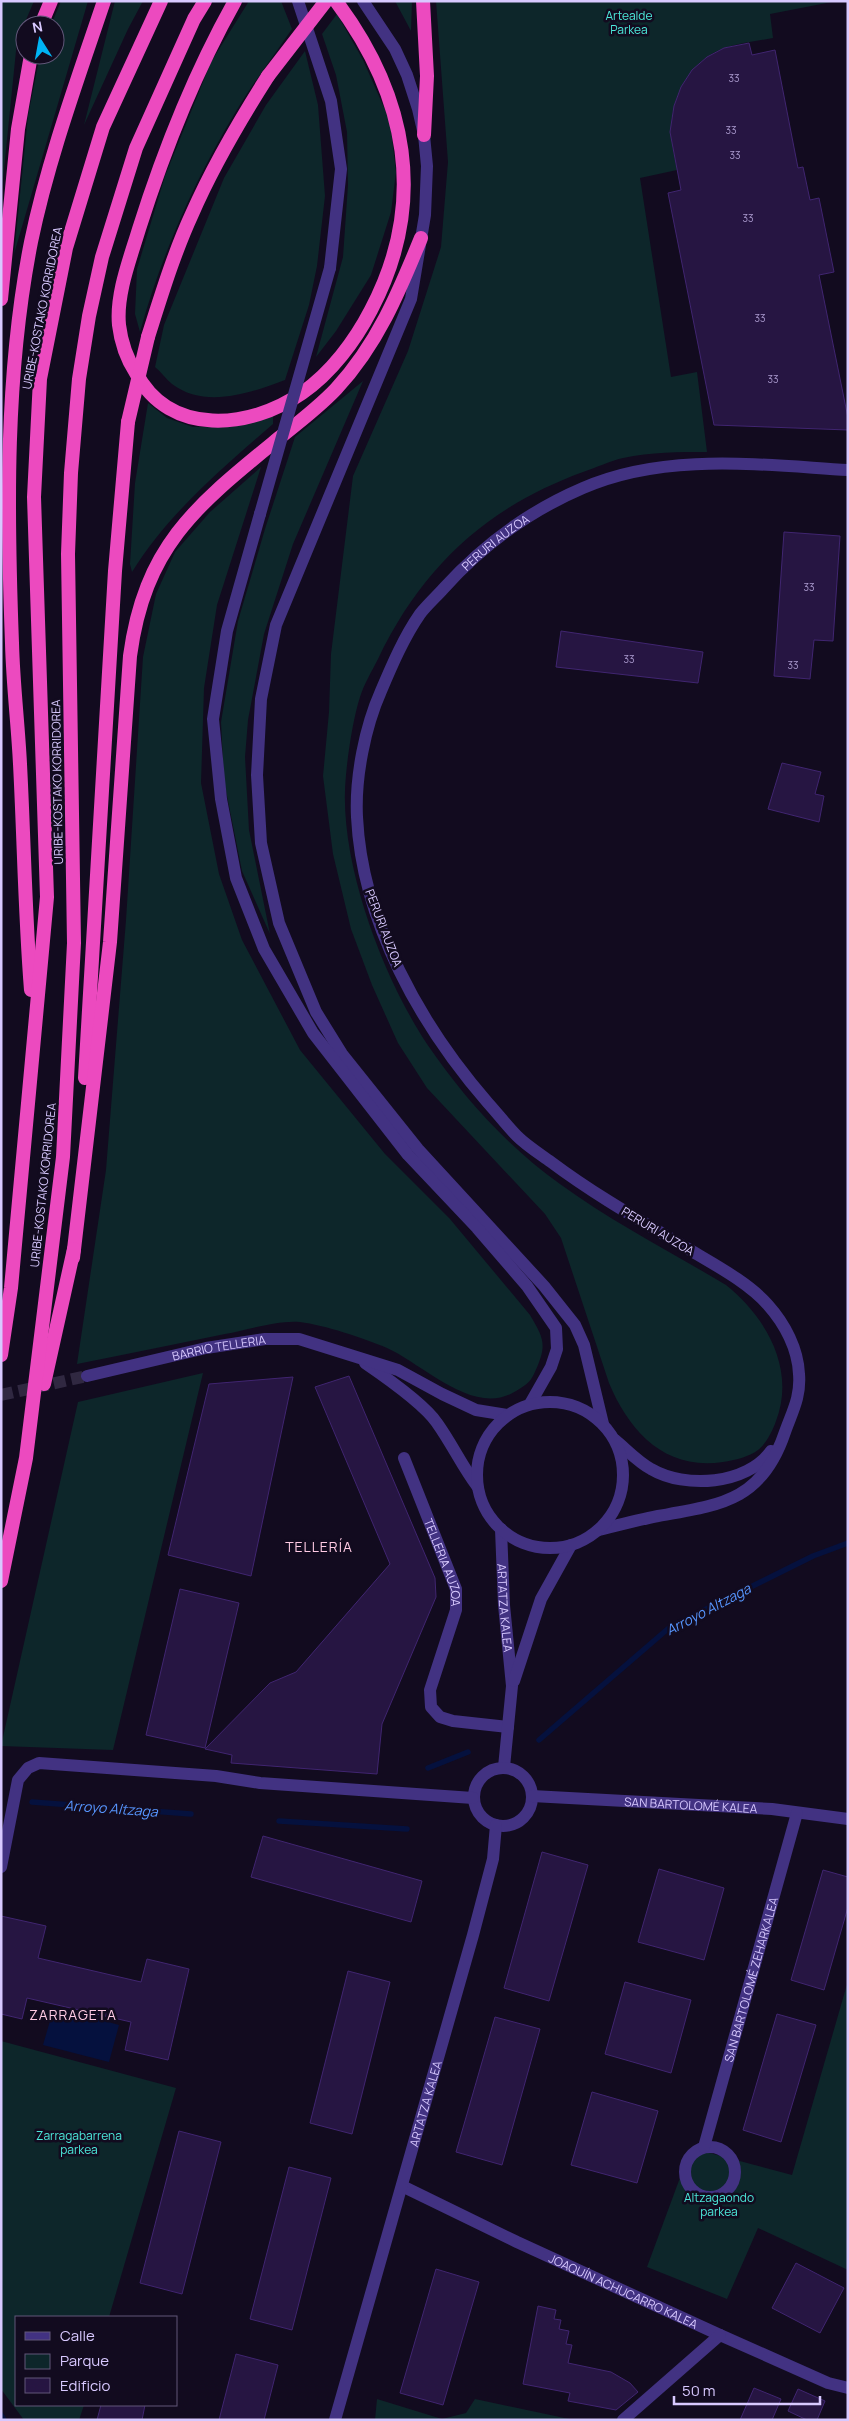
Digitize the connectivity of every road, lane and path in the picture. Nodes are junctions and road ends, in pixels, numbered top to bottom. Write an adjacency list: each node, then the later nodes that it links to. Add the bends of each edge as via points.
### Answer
1 (51, 1): 11 (highway)
2 (104, 1): 18 (highway, via 70,100 46,184 31,242 20,312 10,433)
3 (205, 1): 29 (highway, URIBE-KOSTAKO KORRIDOREA, via 136,148 102,257 78,379 68,554 74,866 71,1039 64,1157)
4 (234, 1): 7 (highway, via 190,88 154,182 119,304 119,324 129,362 152,398 184,416 203,420 229,421 269,411 302,393 344,352 364,324 379,296 399,236 404,175 395,115 371,54)
5 (298, 1): 24 (street, bridge, via 331,101 340,169 330,268 227,631 213,720 221,799 236,878 264,949 313,1033 408,1155 528,1286 556,1328 557,1350)
6 (326, 1): 20 (highway, bridge, via 268,76 242,116 191,214 148,337 128,422 115,571)
7 (336, 1)
8 (363, 1): 13 (street, via 395,49 407,75)
9 (423, 1): 13 (highway, via 427,76)
10 (161, 2): 19 (highway, URIBE-KOSTAKO KORRIDOREA, via 103,127 66,248 40,379 34,497 47,898)
11 (45, 15)
12 (29, 65): 15 (highway, via 18,129)
13 (424, 135): 14 (street, via 426,201)
14 (421, 238): 20 (highway, via 394,304 376,338 357,364 336,390 197,509 176,534 148,582 130,656 110,942); 26 (street, via 411,299 276,625 261,698 257,775 261,843 279,923 316,1012 342,1054 412,1141 544,1286 575,1325 584,1346)
15 (1, 299)
16 (848, 470): 27 (street, PERURI AUZOA, via 700,464 607,477 548,503 504,532 462,569 421,613 395,657 372,710 361,757 357,816 367,885 391,952 432,1029 465,1076 518,1137 584,1186 723,1270 767,1303 791,1339 800,1373 798,1403)
17 (1, 580): 18 (highway)
18 (12, 645): 19 (highway)
19 (34, 1026): 22 (highway, URIBE-KOSTAKO KORRIDOREA, via 12,1278)
20 (73, 1258): 29 (highway)
21 (351, 1354): 23 (street, BARRIO TELLERIA, via 299,1339 265,1339 206,1348); 25 (street, via 398,1370 476,1410); 31 (street, via 387,1378 436,1422)
22 (1, 1355)
23 (87, 1376)
24 (530, 1404): 25 (street); 26 (street, via 550,1401 570,1404)
25 (507, 1415): 31 (street, via 492,1429 482,1446)
26 (603, 1424): 28 (street)
27 (786, 1429): 28 (street, via 763,1462 738,1475 710,1480 680,1479 651,1469); 33 (street, via 779,1453 757,1481 733,1500)
28 (615, 1440): 33 (street, via 623,1463 622,1487 614,1510)
29 (26, 1458): 35 (highway, URIBE-KOSTAKO KORRIDOREA)
30 (404, 1458): 37 (street, TELLERIA AUZOA, via 456,1590 456,1610 430,1690 431,1707 440,1717 453,1721)
31 (477, 1486): 32 (street, via 489,1517)
32 (500, 1529): 34 (street, via 516,1540 534,1546 553,1548); 36 (street, ARTATZA KALEA)
33 (599, 1530): 34 (street)
34 (571, 1545): 36 (street, ARTATZA KALEA, via 541,1599)
35 (1, 1581)
36 (512, 1686): 37 (street, ARTATZA KALEA)
37 (508, 1727): 38 (street, ARTATZA KALEA)
38 (504, 1767): 39 (street, via 520,1773 531,1787); 40 (street, via 495,1768 479,1780)
39 (532, 1796): 41 (street, SAN BARTOLOMÉ KALEA); 43 (street, via 525,1816 507,1826)
40 (474, 1798): 43 (street, via 480,1815); 44 (street, via 260,1783 216,1776 39,1762 28,1768 18,1780)
41 (797, 1813): 42 (street, SAN BARTOLOMÉ KALEA); 45 (street, SAN BARTOLOMÉ ZEHARKALEA)
42 (848, 1820)
43 (496, 1825): 46 (street, ARTATZA KALEA, via 492,1859 473,1936)
44 (1, 1867)
45 (704, 2147): 45 (street, via 690,2156 684,2172 685,2180 695,2193 712,2198 727,2191 735,2177 735,2168 728,2153 712,2146)
46 (402, 2186): 47 (street, JOAQUÍN ACHUCARRO KALEA); 49 (street, ARTATZA KALEA)
47 (720, 2334): 48 (street, JOAQUÍN ACHUCARRO KALEA, via 828,2383); 50 (street)
48 (848, 2388)
49 (335, 2420)
50 (623, 2420)

